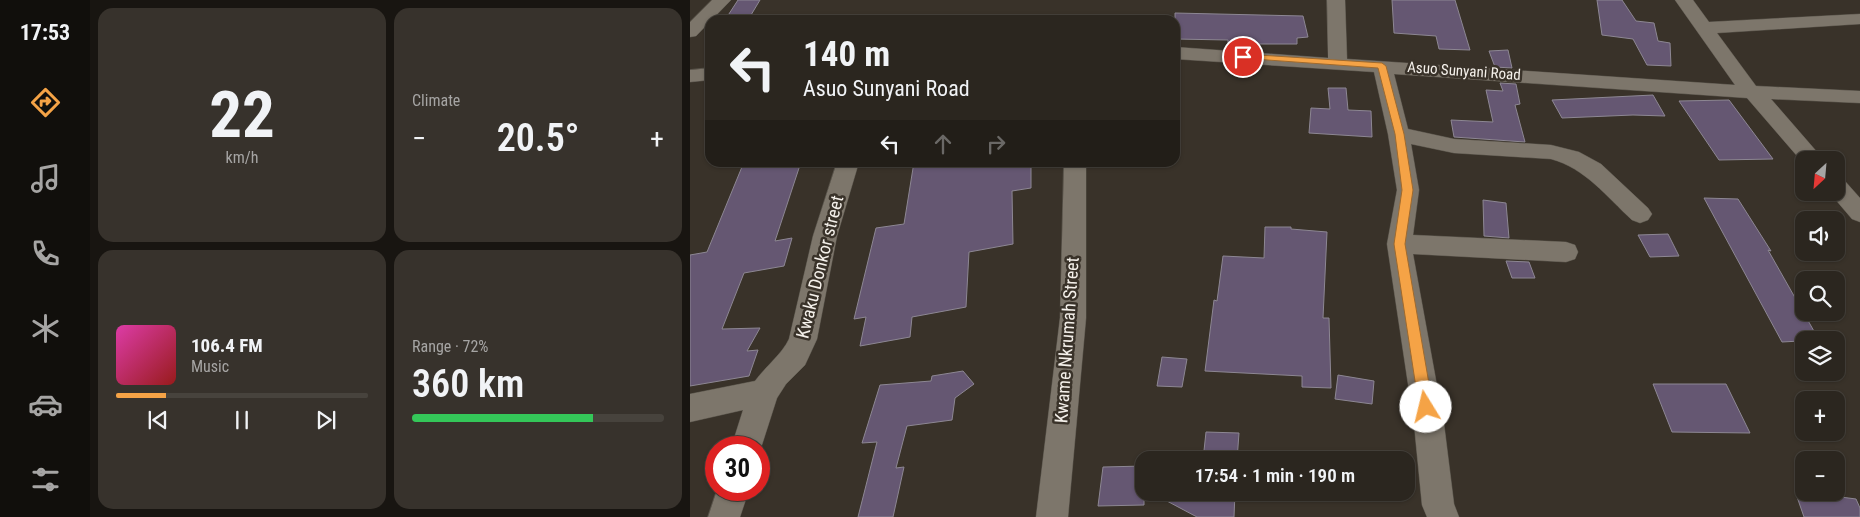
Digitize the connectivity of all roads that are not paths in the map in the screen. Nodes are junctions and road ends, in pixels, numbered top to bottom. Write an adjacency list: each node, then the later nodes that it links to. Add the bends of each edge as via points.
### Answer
1 (722, 0): 4 (street)
2 (1336, 0): 10 (street)
3 (1684, 0): 7 (street)
4 (707, 15)
5 (705, 17): 8 (street)
6 (1860, 19): 7 (street)
7 (1705, 28): 14 (street)
8 (690, 32)
9 (1180, 53): 10 (street, Asuo Sunyani Road)
10 (1338, 63): 11 (street, Asuo Sunyani Road)
11 (1382, 66): 14 (street, Asuo Sunyani Road); 16 (street)
12 (705, 74): 13 (street)
13 (690, 76)
14 (1752, 92): 15 (street, Asuo Sunyani Road); 17 (street)
15 (1860, 97)
16 (1399, 134): 22 (street, via 1454,146 1571,156 1592,170); 23 (street, via 1408,190)
17 (1805, 151)
18 (846, 167): 25 (street, Kwaku Donkor street, via 825,236 803,339 795,356)
19 (1075, 167): 30 (street, Kwame Nkrumah Street, via 1073,318)
20 (1845, 196): 21 (street)
21 (1860, 213)
22 (1640, 214)
23 (1399, 244): 24 (street); 31 (street, via 1429,424 1438,505)
24 (1566, 252)
25 (764, 392): 26 (street); 27 (street, Kwaku Donkor street)
26 (690, 408)
27 (750, 436)
28 (729, 501): 29 (street)
29 (724, 517)
30 (1052, 517)
31 (1443, 517)

